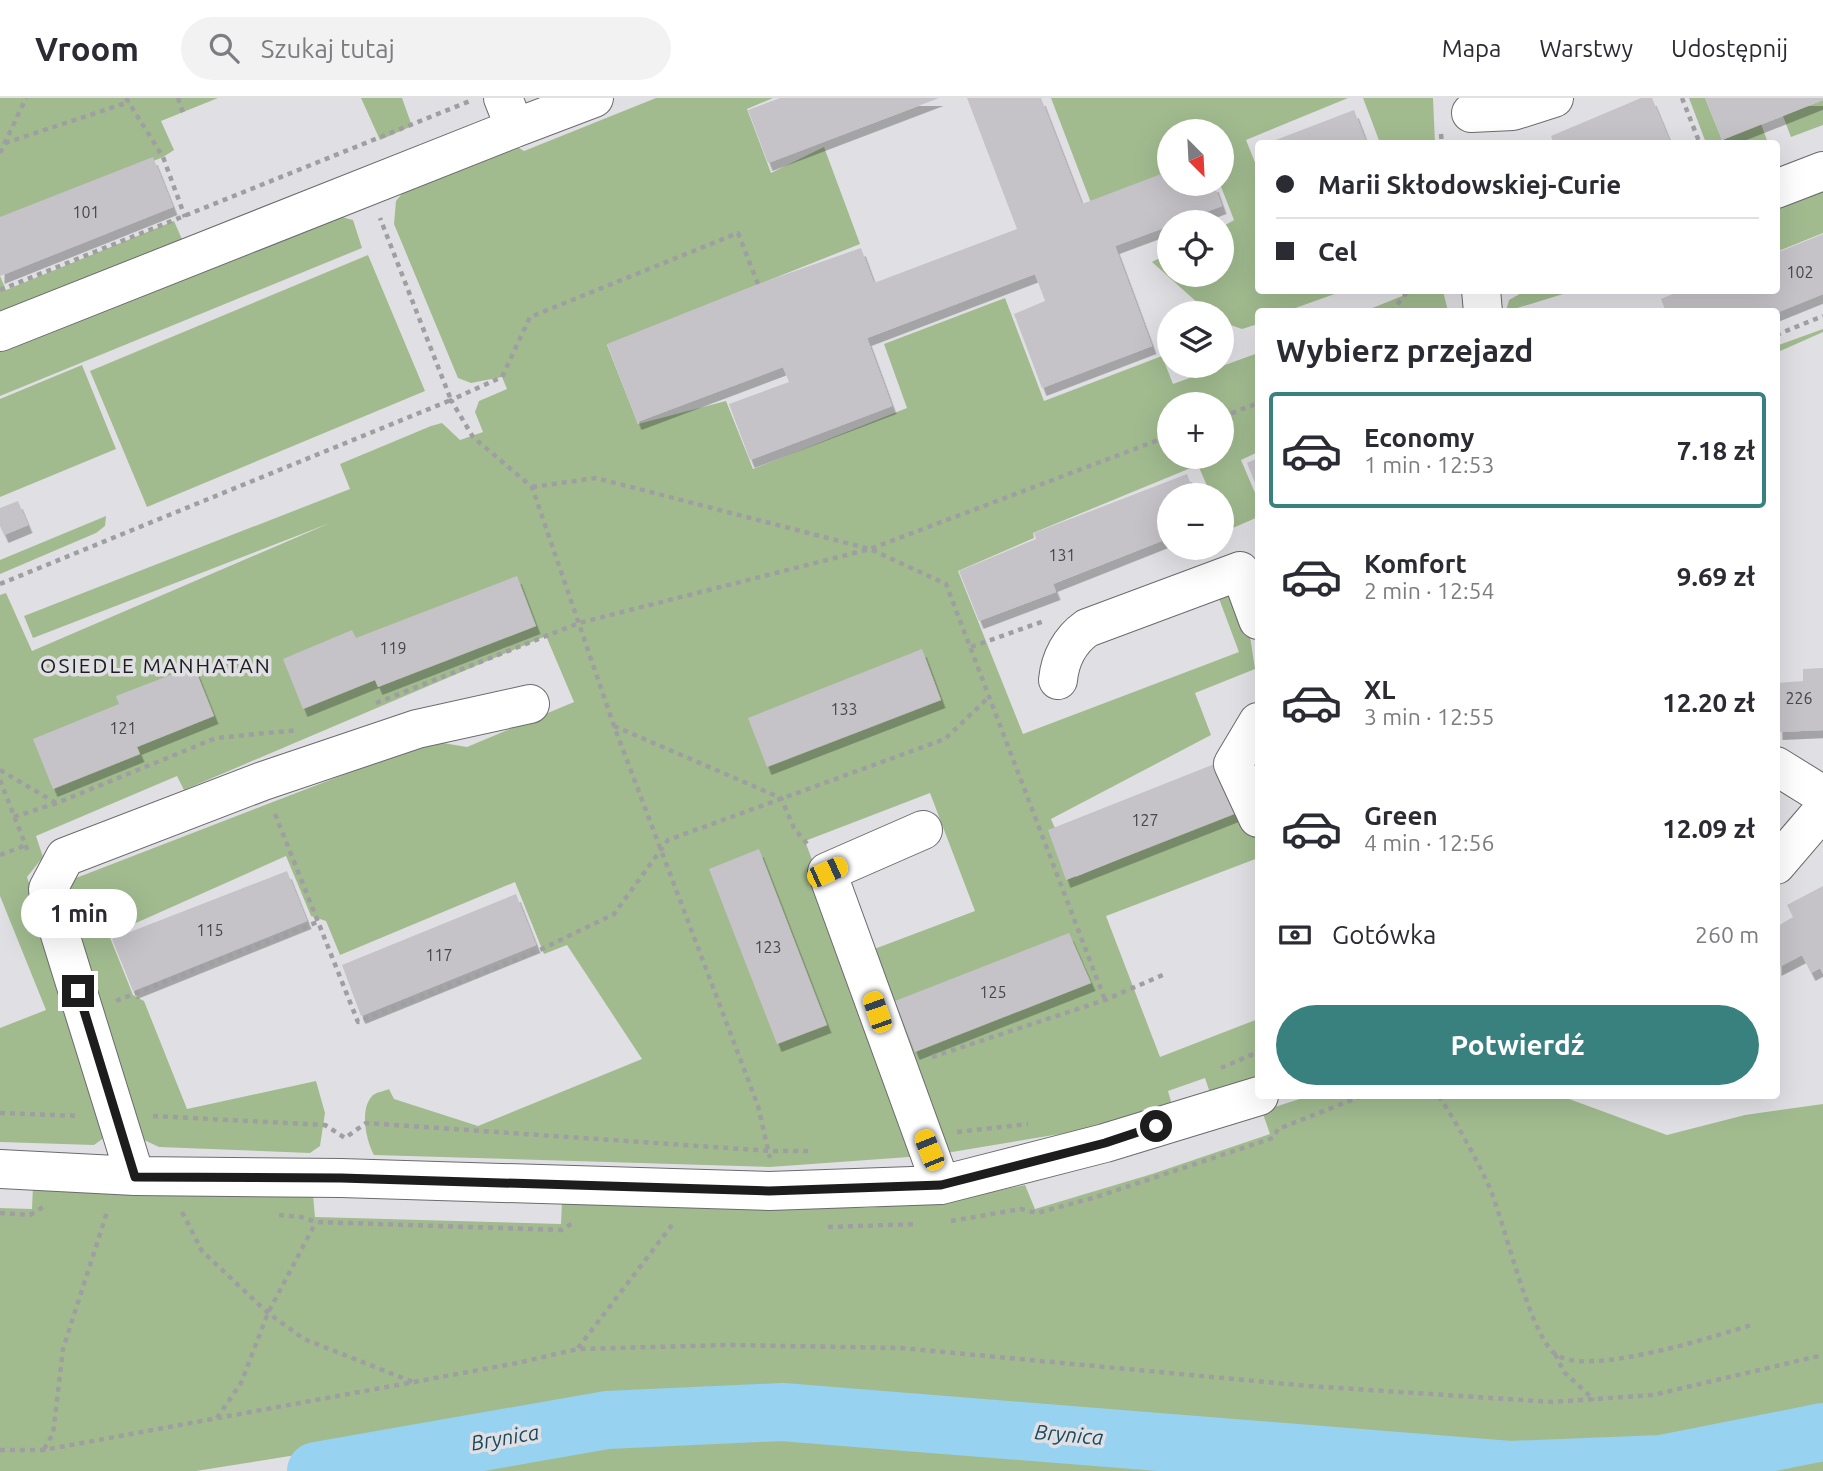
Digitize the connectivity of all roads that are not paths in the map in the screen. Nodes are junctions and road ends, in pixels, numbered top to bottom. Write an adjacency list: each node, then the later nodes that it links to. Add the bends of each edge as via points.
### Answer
1 (594, 98): 3 (street)
2 (1554, 98): 4 (street)
3 (509, 113): 7 (street, via 368,188)
4 (1471, 118)
5 (1823, 171): 6 (street)
6 (1780, 187)
7 (0, 332)
8 (1255, 612): 9 (street, via 1240,571 1087,628 1073,638)
9 (1058, 680)
10 (530, 704): 21 (street, via 417,729 262,781 65,856 48,889 48,899)
11 (1255, 727): 15 (street, via 1233,764)
12 (1780, 768): 13 (street)
13 (1823, 795)
14 (1823, 810): 17 (street)
15 (1255, 812)
16 (923, 830): 19 (street, via 827,872)
17 (1780, 860)
18 (1255, 1097): 19 (street, via 1105,1143)
19 (935, 1168): 21 (street, via 769,1191 341,1178)
20 (0, 1169): 21 (street)
21 (135, 1177)

